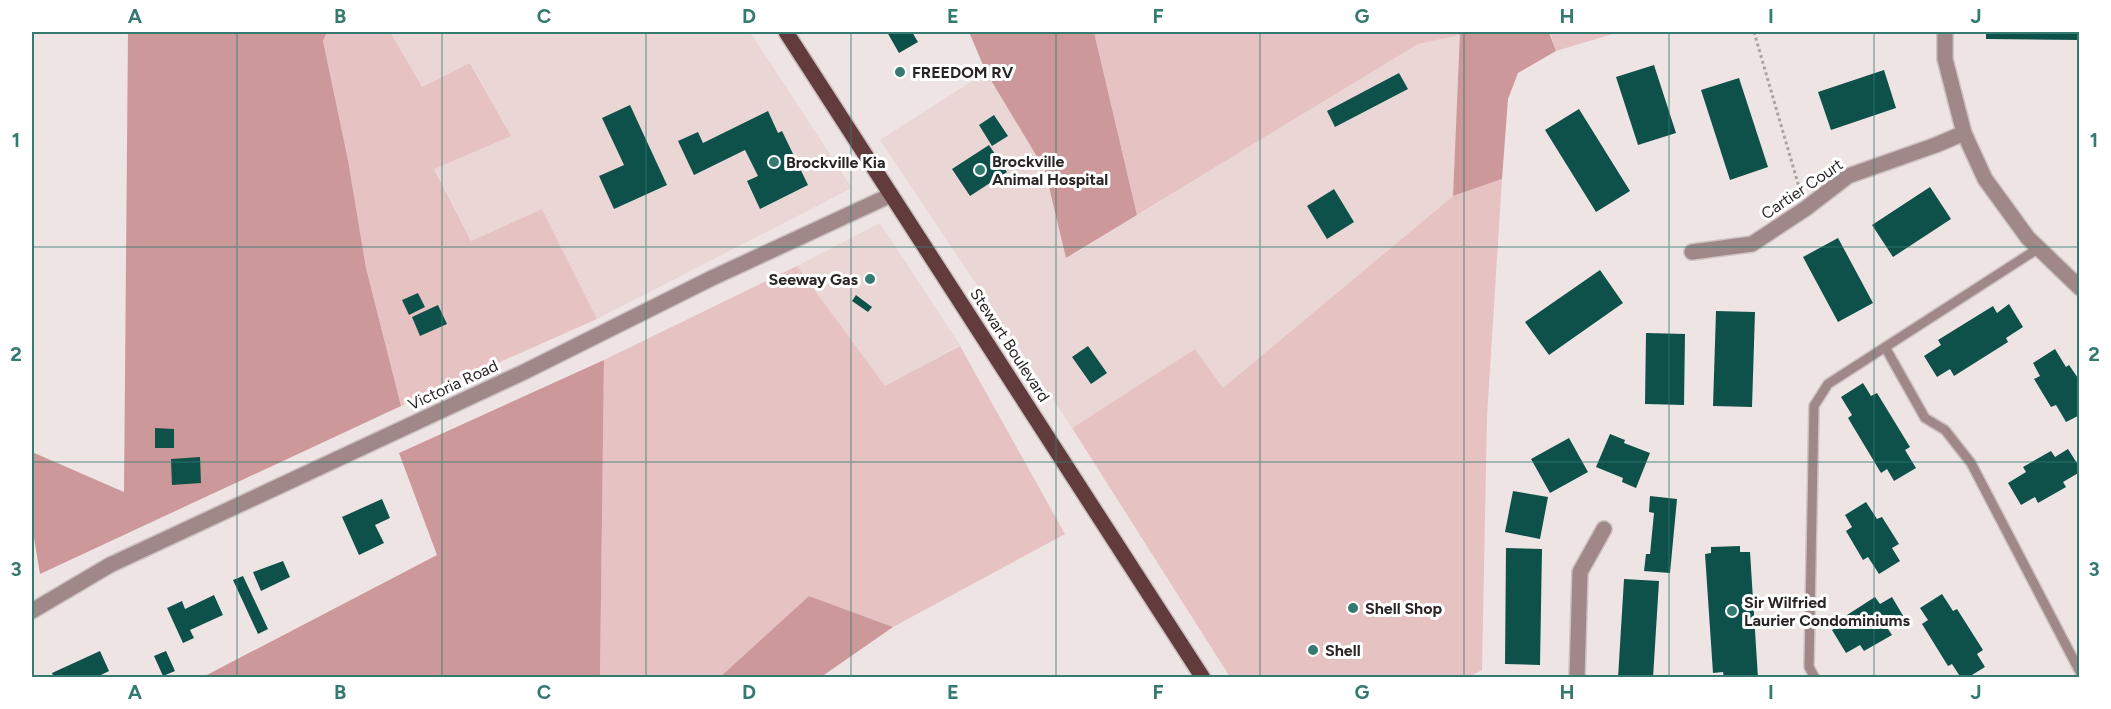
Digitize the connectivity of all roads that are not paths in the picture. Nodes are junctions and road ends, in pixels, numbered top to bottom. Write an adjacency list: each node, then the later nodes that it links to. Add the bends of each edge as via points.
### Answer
1 (786, 32): 4 (main road, Stewart Boulevard)
2 (1945, 32): 3 (street, via 1945,59)
3 (1964, 133): 5 (street, via 1985,179); 6 (street, Cartier Court, via 1848,176 1752,244)
4 (891, 195): 10 (street, Victoria Road, via 110,565); 12 (main road, Stewart Boulevard)
5 (2039, 248): 7 (street); 8 (lane)
6 (1692, 252)
7 (2079, 288)
8 (1886, 347): 11 (lane, via 1925,417 1945,430 1971,463); 14 (lane, via 1828,384 1814,406 1809,667)
9 (1604, 529): 13 (street, via 1580,572)
10 (32, 611)
11 (2079, 672)
12 (1203, 678)
13 (1577, 678)
14 (1815, 678)

